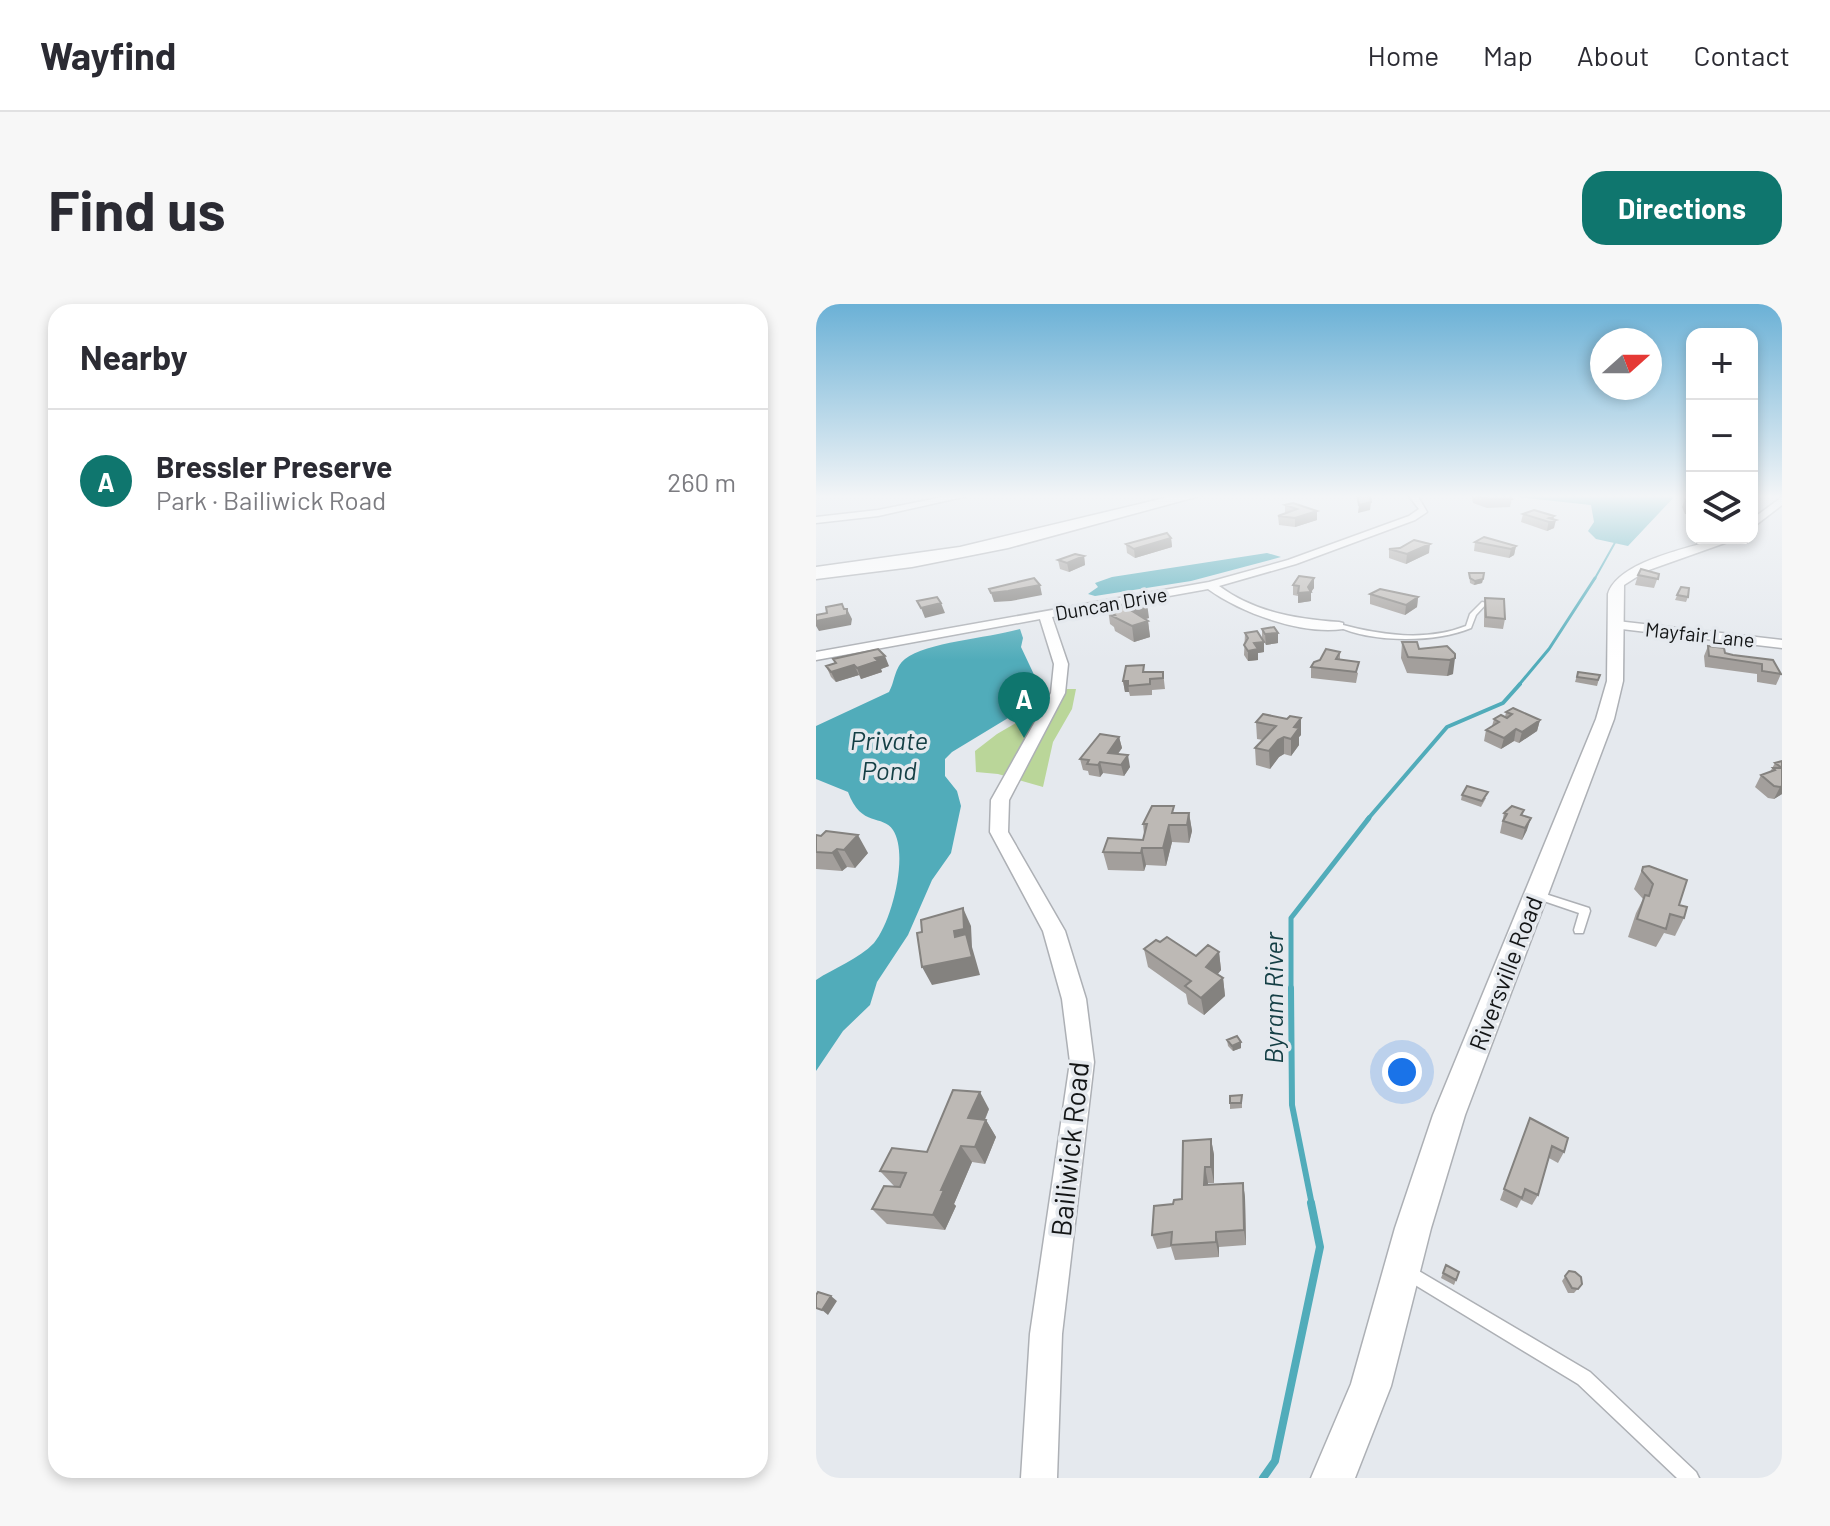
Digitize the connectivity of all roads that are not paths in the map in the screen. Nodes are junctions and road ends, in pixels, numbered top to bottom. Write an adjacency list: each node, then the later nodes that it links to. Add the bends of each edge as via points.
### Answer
1 (944, 550): 5 (highway)
2 (984, 550): 6 (highway)
3 (1325, 550): 7 (street, Duncan Drive)
4 (1700, 550): 10 (street, Riversville Road, via 1618,583)
5 (816, 566)
6 (816, 573)
7 (1210, 585): 9 (street, Duncan Drive); 11 (street, via 1223,596 1288,620)
8 (1484, 603): 11 (lane, via 1469,627 1445,635 1372,634)
9 (1045, 615): 13 (street, Duncan Drive); 17 (street, Bailiwick Road, via 1061,664 1058,693 1000,800 999,832 1054,931 1074,999 1082,1062 1046,1334)
10 (1617, 625): 12 (street, Mayfair Lane); 14 (street, Riversville Road, via 1615,681 1605,719)
11 (1339, 626)
12 (1782, 644)
13 (816, 656)
14 (1536, 895): 15 (lane, via 1585,911); 16 (street, Riversville Road, via 1449,1115)
15 (1579, 930)
16 (1402, 1268): 18 (street, Riversville Road, via 1371,1386); 19 (lane, via 1584,1378)
17 (1039, 1478)
18 (1333, 1478)
19 (1690, 1478)

